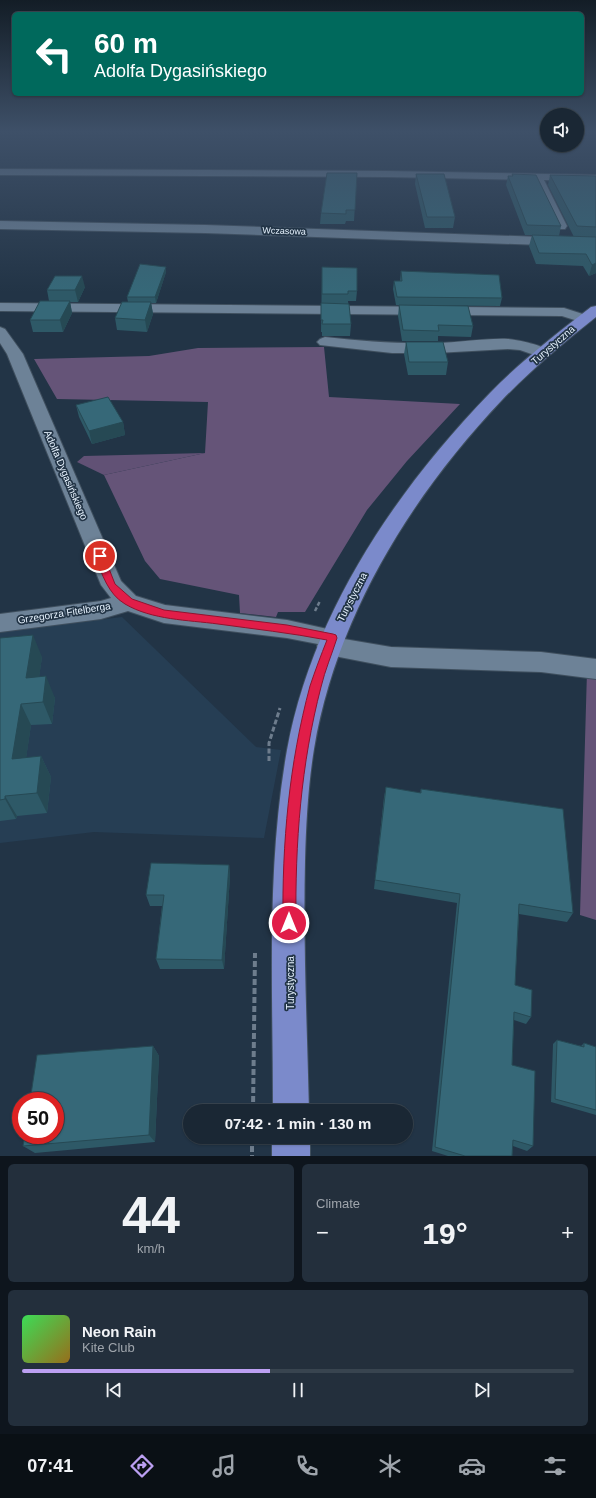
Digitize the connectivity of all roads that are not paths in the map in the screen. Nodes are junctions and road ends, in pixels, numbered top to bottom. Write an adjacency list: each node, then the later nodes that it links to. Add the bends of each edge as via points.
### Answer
1 (541, 185): 3 (street)
2 (0, 225): 3 (street, Wczasowa, via 205,228)
3 (569, 242): 4 (street, Wczasowa)
4 (596, 243)
5 (0, 307): 6 (street, via 564,312)
6 (590, 315): 9 (main road, Turystyczna)
7 (0, 332): 10 (street, Adolfa Dygasińskiego, via 15,354 112,585)
8 (325, 342): 9 (street, via 399,348 508,344)
9 (543, 353): 12 (main road, Turystyczna, via 466,430 418,491 362,578)
10 (128, 602): 11 (street, Grzegorza Fitelberga, via 101,610); 12 (street, Adolfa Dygasińskiego, via 164,614 287,629)
11 (0, 623)
12 (331, 642): 13 (street, Adolfa Dygasińskiego, via 391,656 540,662); 14 (main road, Turystyczna, via 308,714 293,807 289,876)
13 (596, 669)
14 (291, 1104)
15 (291, 1144): 16 (main road)
16 (291, 1156)

